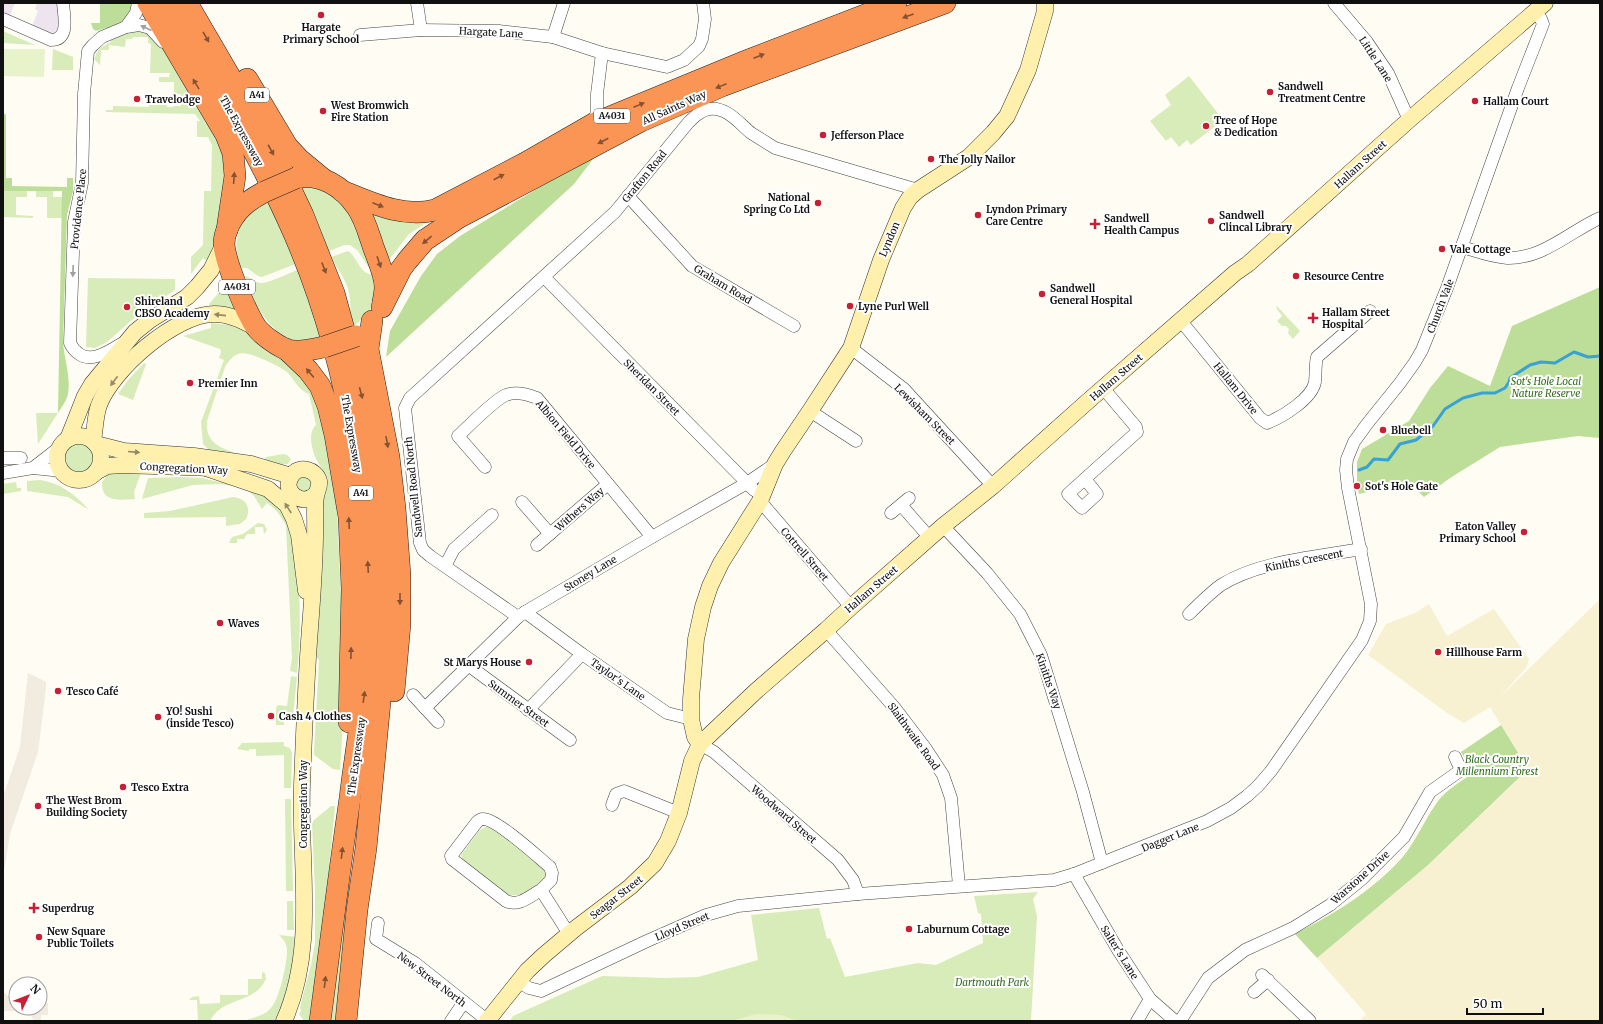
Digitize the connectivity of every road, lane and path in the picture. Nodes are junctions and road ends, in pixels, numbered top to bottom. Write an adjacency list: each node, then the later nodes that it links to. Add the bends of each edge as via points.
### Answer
1 (63, 3): 15 (street, via 65,27 61,38 51,40)
2 (138, 3): 16 (street, via 136,13)
3 (148, 3): 21 (highway)
4 (168, 3): 95 (highway, The Expressway / A41, one-way to 4, via 366,680 369,588 364,515 344,387 312,280 288,221 244,133)
5 (187, 3): 96 (highway, The Expressway / A41, one-way to 96, via 273,154 303,215 334,293 363,400 378,490 384,583 382,681)
6 (202, 3): 26 (highway, A41, via 287,146)
7 (417, 3): 17 (street)
8 (564, 3): 19 (street)
9 (703, 3): 20 (street, Hargate Lane, via 705,19 702,39 699,46 684,60 667,67)
10 (896, 3): 23 (highway, All Saints Way / A4031, one-way to 10)
11 (945, 3): 35 (highway, All Saints Way / A4031, one-way to 35, via 722,86 641,121 458,218 425,240 407,261)
12 (1045, 3): 27 (street, Lyndon, via 1028,70 1007,116 969,157)
13 (1334, 3): 24 (street, Little Lane, via 1367,42 1388,73)
14 (1540, 8): 24 (street, Hallam Street); 32 (street, Church Vale, via 1543,24)
15 (3, 19)
16 (126, 27): 21 (street, one-way to 16, via 150,28 139,25); 39 (street, Providence Place, one-way to 39, via 102,37 88,51 84,94 82,183 74,222 70,343 77,353 90,357 112,350)
17 (421, 30): 18 (street, Hargate Lane); 19 (street, Hargate Lane, via 499,31)
18 (360, 35)
19 (552, 37): 20 (street, Hargate Lane)
20 (602, 53): 22 (street)
21 (182, 60): 31 (highway, one-way to 21, via 235,176 233,152 226,135)
22 (597, 94): 23 (street, via 605,106); 25 (street, via 597,112)
23 (619, 113): 25 (highway, All Saints Way / A4031)
24 (1409, 120): 36 (street, Hallam Street)
25 (593, 124): 28 (highway, All Saints Way / A4031, one-way to 25, via 392,210 407,213 435,210)
26 (322, 178): 28 (highway, A4031); 31 (highway, A4031, bridge, via 306,175 296,178 250,200 242,206)
27 (918, 190): 29 (street, Grafton Road, via 775,148 726,112 714,109 700,112 688,123); 40 (street, Lyndon, via 903,208 890,236)
28 (342, 191): 35 (highway, A4031, one-way to 35, via 356,206 378,260 385,287)
29 (628, 196): 33 (street, Grafton Road, via 615,212); 37 (street, Graham Road, via 692,266)
30 (1600, 218): 32 (street, via 1547,249 1527,256 1508,258)
31 (225, 237): 38 (highway, A4031, via 233,277); 39 (street, via 211,270 188,297 150,320)
32 (1462, 247): 73 (street, Church Vale, via 1419,356 1354,442 1347,459 1348,488)
33 (544, 277): 43 (street, Grafton Road); 59 (street, Sheridan Street)
34 (1370, 311): 36 (street, Hallam Drive, via 1318,357 1313,389 1283,416 1267,424)
35 (377, 314): 41 (highway, A4031, bridge, via 364,331 356,336 303,350); 96 (highway, A41, one-way to 96, via 368,349 391,472 400,575 400,624 395,684 383,766)
36 (1181, 321): 42 (street, Hallam Street)
37 (794, 326)
38 (257, 328): 41 (highway, A4031); 47 (street, one-way to 47, via 234,317 206,315 180,323 152,342 127,364 107,390 99,405)
39 (129, 338): 46 (street, via 89,390)
40 (851, 348): 44 (street, Lyndon); 61 (street, Lewisham Street, via 904,389)
41 (286, 349): 95 (highway, A41, one-way to 41, via 352,589 349,517 336,435 328,406 320,386)
42 (1103, 388): 58 (street, via 1136,427 1137,432); 61 (street, Hallam Street)
43 (410, 398): 74 (street, Sandwell Road North, via 405,408 420,544 430,556)
44 (810, 412): 45 (street); 50 (street, Lyndon)
45 (856, 441)
46 (64, 443): 47 (street, via 82,436); 53 (street); 54 (street, via 57,457)
47 (95, 443): 55 (street, via 101,458); 57 (street, Congregation Way, one-way to 57, via 124,451 194,456 251,464)
48 (3, 458): 49 (street)
49 (21, 458)
50 (775, 464): 59 (street, Stoney Lane); 64 (street, Lyndon)
51 (203, 467): 55 (street, Congregation Way, via 122,465 107,466); 63 (street, Congregation Way, via 243,472 277,481); 80 (street, one-way to 51, via 299,535 288,505 268,489)
52 (485, 467): 60 (street, Albion Field Drive, via 458,436 505,395 528,394 537,398 549,411)
53 (34, 468): 54 (street); 56 (street)
54 (62, 471): 55 (street, via 70,478 78,480)
55 (96, 472)
56 (3, 473)
57 (291, 476): 62 (street, Congregation Way, via 301,469 312,472 319,482); 63 (street, Congregation Way, via 288,484)
58 (1085, 479)
59 (747, 483): 64 (street, Sheridan Street); 70 (street, Stoney Lane)
60 (608, 484): 69 (street, Withers Way); 70 (street, Albion Field Drive)
61 (993, 486): 68 (street, Hallam Street)
62 (316, 494): 63 (street, via 304,500); 75 (street, Congregation Way)
63 (294, 495): 75 (street, Congregation Way, via 304,515)
64 (761, 498): 77 (street, Cottrell Street); 87 (street, Lyndon, via 721,563 703,607 696,639)
65 (522, 502): 69 (street, Withers Way)
66 (892, 513): 71 (street, via 905,501)
67 (491, 521): 74 (street, via 454,549)
68 (943, 526): 71 (street, Hallam Street); 97 (street, Kiniths Way, via 987,573 1020,614 1041,655)
69 (550, 534): 72 (street, Withers Way)
70 (652, 537): 78 (street, Stoney Lane)
71 (930, 538): 77 (street, Hallam Street)
72 (537, 546)
73 (1361, 549): 76 (street, Church Vale); 79 (street, Kiniths Crescent, via 1272,564 1247,573 1221,586)
74 (445, 566): 78 (street, Sandwell Road North)
75 (314, 585): 80 (street, Congregation Way)
76 (1371, 604): 97 (street, Dagger Lane, via 1370,621 1362,640 1258,786 1231,808 1207,821)
77 (851, 606): 81 (street, Hallam Street)
78 (522, 614): 82 (street, Taylor's Lane); 83 (street, Stoney Lane)
79 (1189, 614)
80 (310, 628): 109 (street, Congregation Way, via 302,800 304,942 299,974)
81 (826, 630): 89 (street, Hallam Street); 99 (street, Slaithwaite Road, via 894,707 943,775 951,798)
82 (582, 654): 86 (street); 87 (street, Taylor's Lane, via 667,713)
83 (468, 665): 85 (street, Stoney Lane); 86 (street, Summer Street)
84 (414, 695): 85 (street)
85 (425, 708): 88 (street)
86 (528, 710): 90 (street, Summer Street)
87 (691, 719): 89 (street, Taylor's Lane); 91 (street, Lyndon, via 694,737)
88 (438, 722)
89 (720, 725): 91 (street, Hallam Street)
90 (570, 740)
91 (700, 744): 94 (street, Seagar Street, via 692,761); 101 (street, Woodward Street, via 714,752 838,860 853,880)
92 (1455, 757): 116 (street, Warstone Drive, via 1461,770 1430,792 1404,837 1362,879 1330,905 1293,928 1245,950 1208,978)
93 (612, 805): 94 (street, via 616,794 624,791)
94 (679, 813): 103 (street, Seagar Street, via 668,841 655,863 630,887)
95 (345, 832): 110 (highway, The Expressway / A41, one-way to 95)
96 (366, 848): 111 (highway, The Expressway / A41)
97 (1102, 863): 98 (street, Dagger Lane)
98 (1074, 874): 99 (street, Dagger Lane, via 1054,880); 106 (street, Salter's Lane)
99 (959, 886): 101 (street, Dagger Lane)
100 (541, 890): 100 (street, via 551,880 550,867 504,829 488,821 482,819 477,822 450,856 512,904 518,904); 103 (street)
101 (858, 894): 104 (street, Lloyd Street, via 738,906 706,915 541,991)
102 (378, 922): 107 (street, New Street North, via 375,943 415,963)
103 (569, 934): 104 (street, Seagar Street, via 544,955)
104 (519, 982): 113 (street, Seagar Street)
105 (1254, 992): 108 (street, via 1265,978)
106 (1150, 999): 114 (street); 115 (street, Salter's Lane)
107 (464, 1002): 112 (street); 113 (street, New Street North)
108 (1303, 1019)
109 (284, 1021)
110 (320, 1021)
111 (346, 1021)
112 (451, 1021)
113 (488, 1021)
114 (1137, 1021)
115 (1175, 1021)
116 (1180, 1021)

